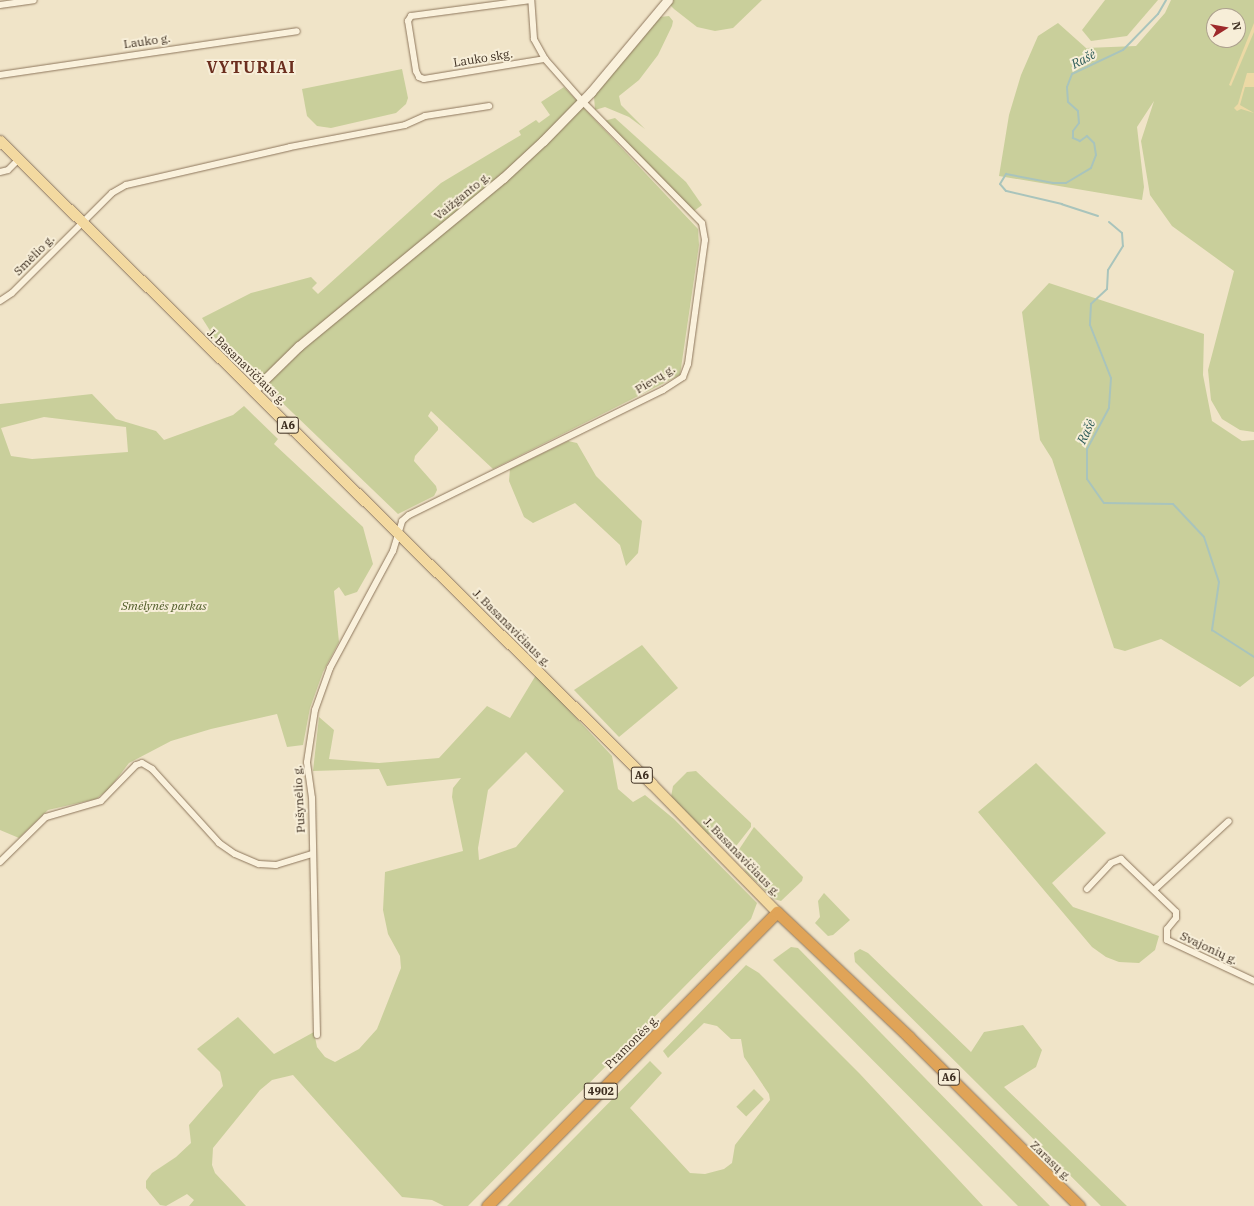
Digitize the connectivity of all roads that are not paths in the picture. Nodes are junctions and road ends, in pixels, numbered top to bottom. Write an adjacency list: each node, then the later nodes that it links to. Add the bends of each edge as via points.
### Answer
1 (34, 0): 4 (street)
2 (531, 0): 6 (street, via 534,39); 6 (street, Lauko skg., via 411,16 408,21 416,71 419,77 424,79)
3 (668, 0): 8 (main road, Vaižganto g., via 652,22)
4 (0, 5)
5 (297, 31): 7 (street, Lauko g.)
6 (545, 59): 8 (street)
7 (0, 75)
8 (582, 101): 15 (main road, Vaižganto g., via 503,178 320,328); 16 (street, Pievų g., via 702,222 705,240 688,364 683,378 409,515 402,521)
9 (489, 106): 13 (street, Smėlio g., via 425,116 405,124 290,147 126,185 112,193)
10 (0, 141): 11 (main road, J. Basanavičiaus g. / A6)
11 (18, 159): 12 (street, via 8,170); 13 (main road, J. Basanavičiaus g. / A6)
12 (0, 172)
13 (82, 223): 14 (street, Smėlio g., via 12,293); 15 (main road, J. Basanavičiaus g. / A6)
14 (0, 301)
15 (253, 391): 16 (main road, J. Basanavičiaus g. / A6)
16 (400, 535): 18 (street, Pušynėlio g., via 330,668 315,710 307,762 312,798); 22 (main road, J. Basanavičiaus g. / A6)
17 (1229, 821): 21 (street)
18 (312, 854): 19 (street, via 270,865 259,864 235,854 218,843 152,769 142,763 136,765 101,801 46,817); 24 (street, Pušynėlio g.)
19 (0, 862)
20 (1088, 889): 21 (street, Svajonių g., via 1111,863 1121,859)
21 (1155, 889): 23 (street, Svajonių g., via 1176,912 1176,918 1167,929 1167,940)
22 (777, 912): 25 (highway, J. Basanavičiaus g. / A6, via 909,1037); 26 (highway, Pramonės g. / 4902)
23 (1254, 981)
24 (317, 1035)
25 (1006, 1134): 27 (highway, Zarasų g. / A6)
26 (487, 1206)
27 (1079, 1206)

